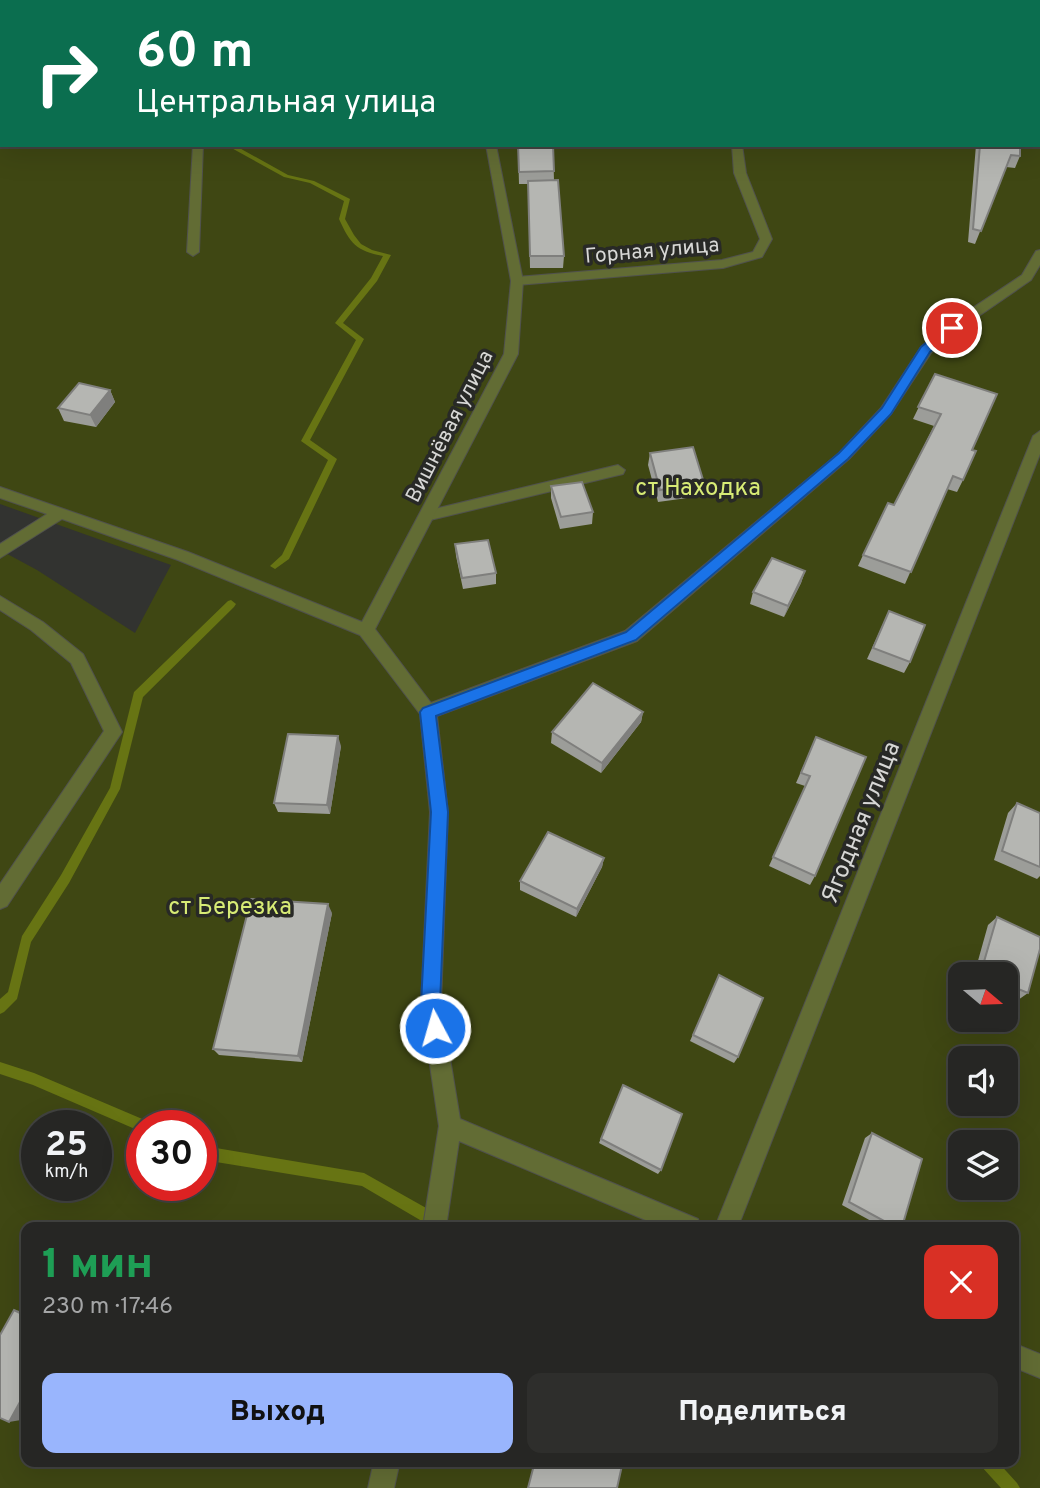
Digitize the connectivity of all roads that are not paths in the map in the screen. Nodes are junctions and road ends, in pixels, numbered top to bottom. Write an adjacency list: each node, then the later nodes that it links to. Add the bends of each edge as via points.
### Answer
1 (198, 147): 4 (street)
2 (491, 147): 6 (street, Вишнёвая улица)
3 (737, 147): 6 (street, Горная улица, via 740,173 766,239 758,254 723,264)
4 (194, 252)
5 (1040, 254): 15 (street, via 1027,277 926,350 886,411 844,456 631,636)
6 (517, 281): 11 (street, Вишнёвая улица, via 511,354)
7 (1040, 436): 20 (street, Ягодная улица)
8 (618, 470): 11 (street)
9 (0, 492): 10 (street)
10 (60, 513): 12 (street); 14 (street, via 183,556)
11 (426, 516): 14 (street, Вишнёвая улица)
12 (0, 552)
13 (0, 602): 16 (street, via 77,659 113,732)
14 (366, 630): 15 (street)
15 (428, 712): 17 (street, via 439,812 430,1004)
16 (0, 900)
17 (450, 1126): 18 (street); 19 (street)
18 (435, 1222)
19 (678, 1222)
20 (728, 1222)
21 (1019, 1357): 22 (street)
22 (1040, 1366)
23 (386, 1467): 24 (street)
24 (381, 1488)

